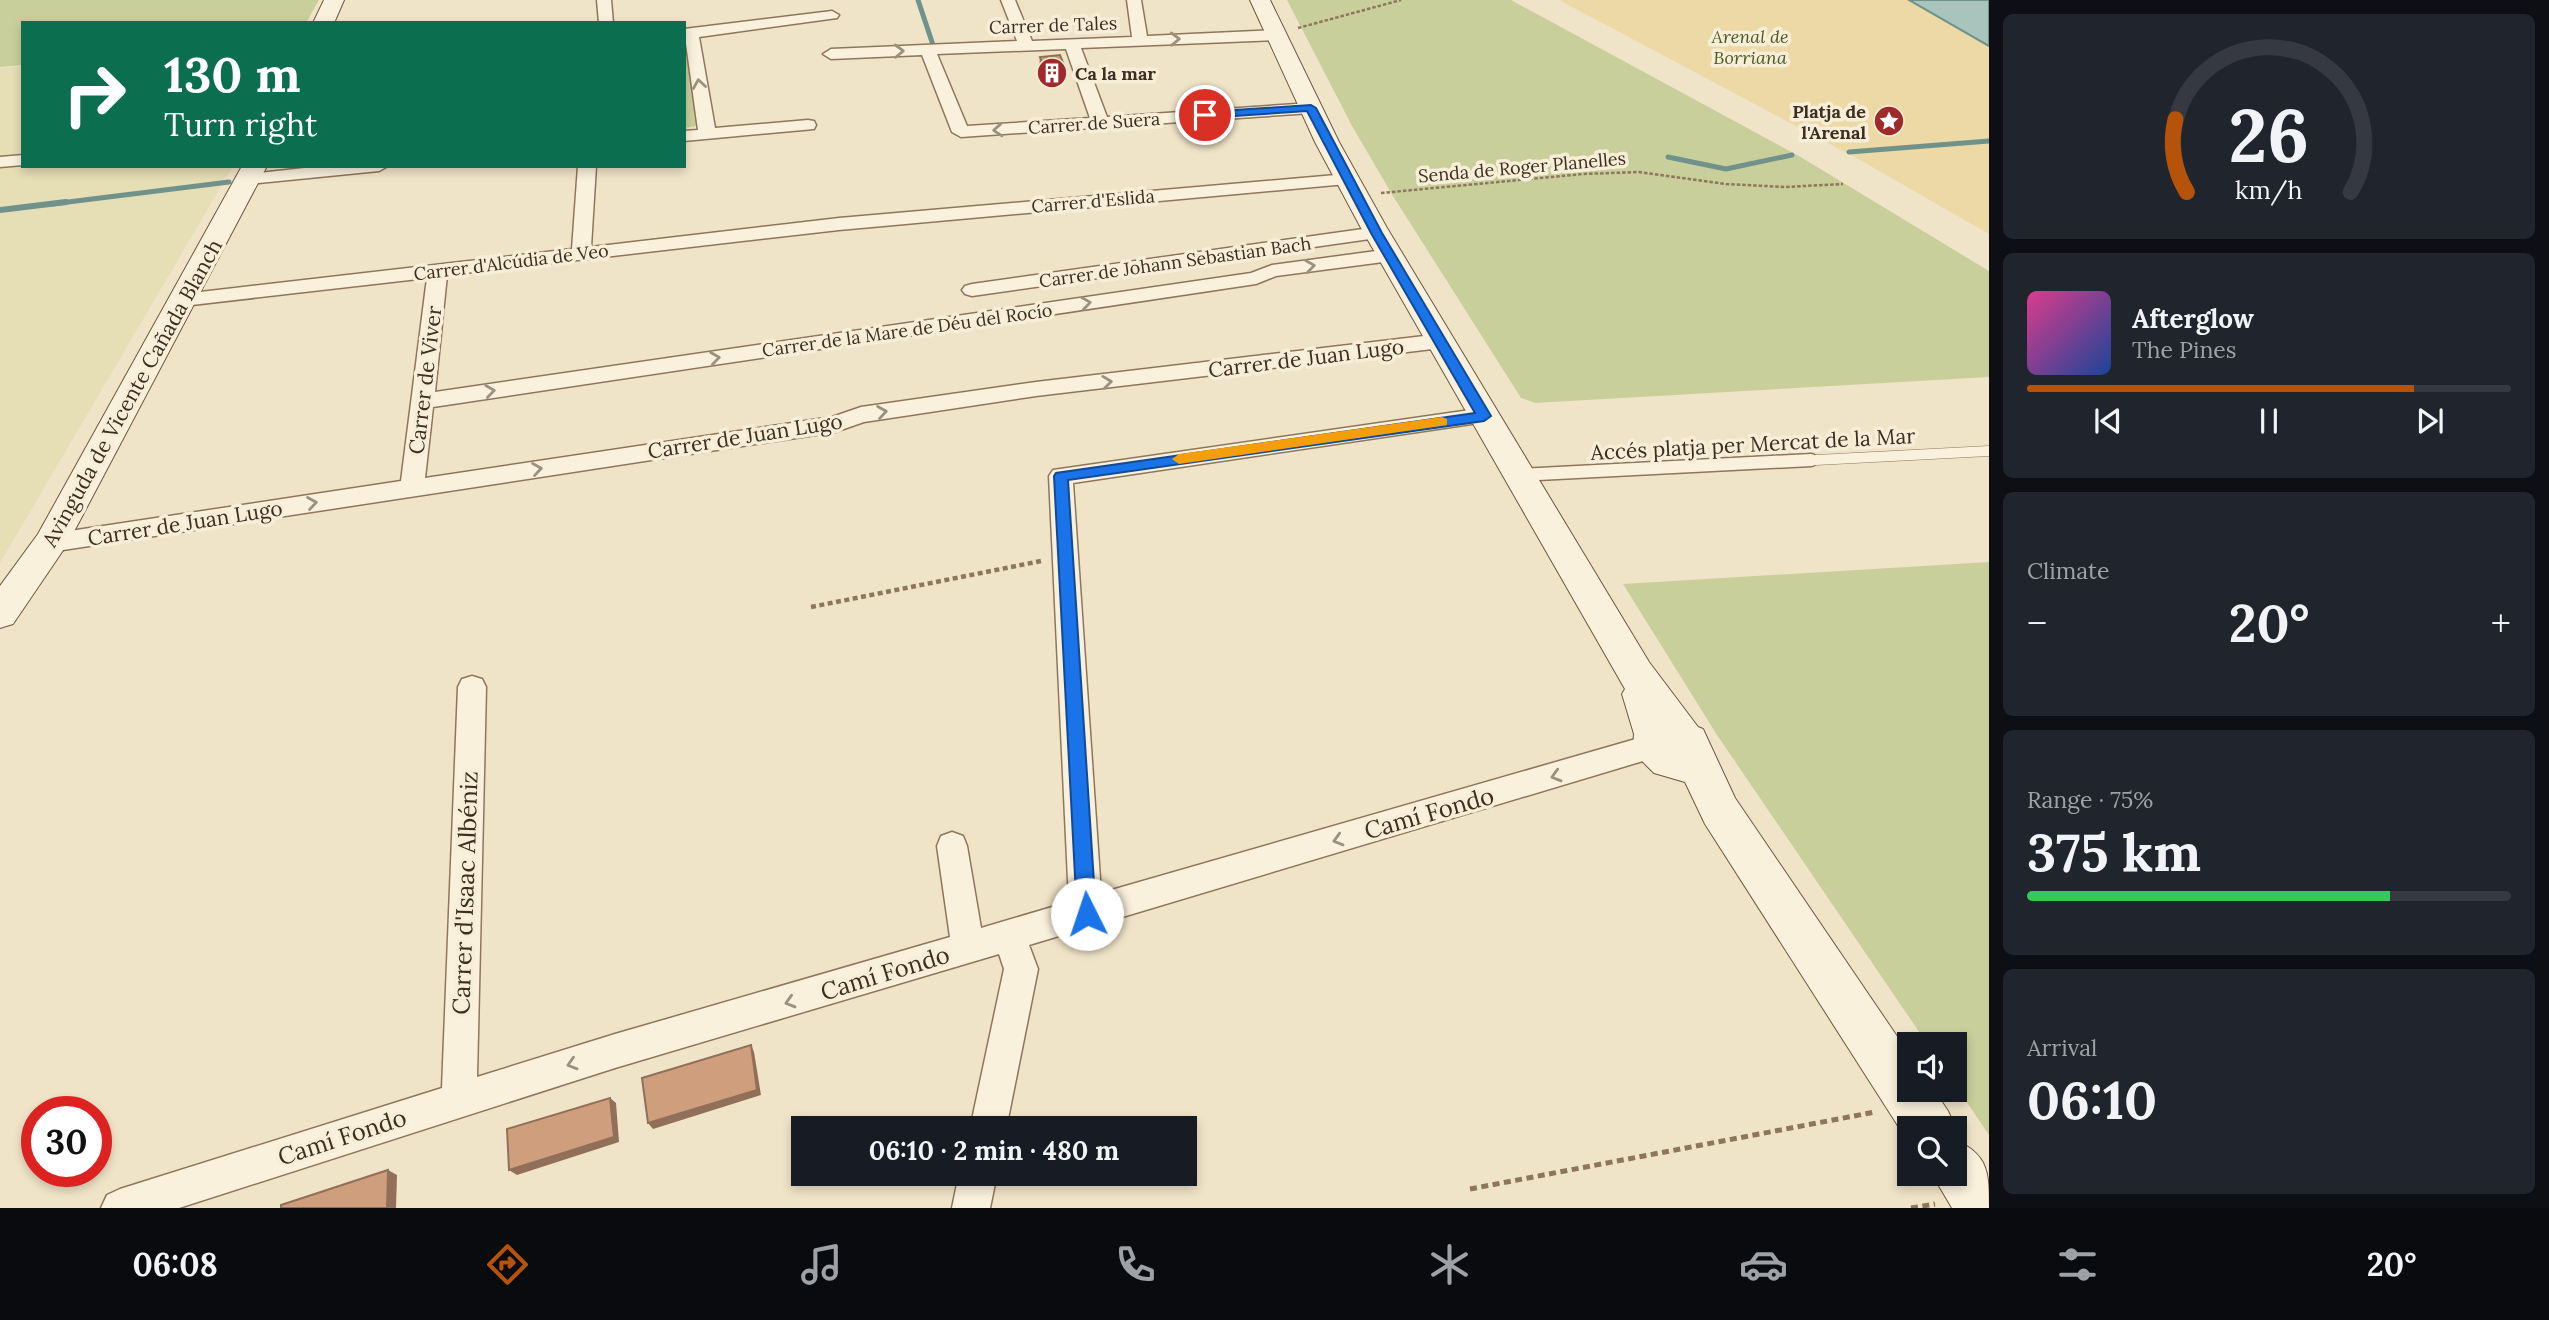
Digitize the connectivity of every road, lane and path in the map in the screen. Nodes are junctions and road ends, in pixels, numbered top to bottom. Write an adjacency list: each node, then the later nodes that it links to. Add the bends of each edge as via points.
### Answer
1 (334, 0): 7 (street)
2 (604, 0): 8 (street)
3 (1008, 0): 14 (street)
4 (1134, 0): 12 (street)
5 (1260, 0): 9 (street)
6 (1401, 0): 9 (path)
7 (324, 21)
8 (606, 21)
9 (1282, 32): 12 (street, Carrer de Tales, one-way to 9); 16 (street)
10 (688, 34): 11 (street); 20 (street, one-way to 10)
11 (831, 34): 15 (street, Carrer de Tales, one-way to 15)
12 (1140, 41): 13 (street, Carrer de Tales)
13 (1072, 44): 14 (street, Carrer de Tales); 17 (street)
14 (1027, 46): 15 (street, Carrer de Tales)
15 (928, 50): 19 (street)
16 (1311, 108): 17 (street, Carrer de Suera); 28 (street)
17 (1100, 122): 19 (street, Carrer de Suera, one-way to 19)
18 (808, 125): 20 (street)
19 (961, 132)
20 (707, 134): 21 (street)
21 (686, 136)
22 (21, 160): 23 (street)
23 (0, 162)
24 (343, 168): 26 (street)
25 (587, 168): 31 (street)
26 (252, 173): 34 (street, Avinguda de Vicente Cañada Blanch)
27 (1843, 184): 28 (path, Senda de Roger Planelles, via 1726,184 1639,172)
28 (1358, 186): 29 (street, Carrer d'Eslida); 30 (street)
29 (839, 224): 31 (street, Carrer d'Alcúdia de Veo)
30 (1384, 244): 33 (street, Carrer de Johann Sebastian Bach); 35 (street); 36 (street, Carrer de la Mare de Déu del Rocío, one-way to 30, via 1242,281)
31 (581, 254): 32 (street, Carrer d'Alcúdia de Veo)
32 (438, 271): 34 (street, Carrer d'Alcúdia de Veo); 36 (street, Carrer de Viver)
33 (972, 290)
34 (183, 300): 41 (street, Avinguda de Vicente Cañada Blanch)
35 (1441, 341): 37 (street); 40 (street, Carrer de Juan Lugo, one-way to 35, via 835,424 861,415 1036,388)
36 (423, 401): 40 (street, Carrer de Viver)
37 (1484, 416): 39 (street); 42 (street, via 1061,476)
38 (1989, 451): 39 (lane, Accés platja per Mercat de la Mar)
39 (1519, 475): 46 (street, via 1635,673)
40 (412, 488): 41 (street, Carrer de Juan Lugo, one-way to 40)
41 (51, 543): 44 (street, Avinguda de Vicente Cañada Blanch)
42 (1066, 556): 43 (path); 48 (street)
43 (811, 607)
44 (0, 614)
45 (472, 687): 51 (street, Carrer d'Isaac Albéniz)
46 (1672, 747): 48 (street, Camí Fondo, one-way to 48); 53 (street, via 1720,811)
47 (952, 846): 50 (street)
48 (1087, 914): 49 (street, Camí Fondo)
49 (1010, 936): 50 (street, Camí Fondo); 52 (street, via 1021,969)
50 (968, 948): 51 (street, Camí Fondo, one-way to 51)
51 (459, 1099): 58 (street, Camí Fondo)
52 (991, 1116)
53 (1922, 1116)
54 (1897, 1121): 57 (path)
55 (1967, 1184): 60 (street)
56 (976, 1186): 59 (street)
57 (1470, 1189)
58 (120, 1208)
59 (971, 1208)
60 (1983, 1208)

